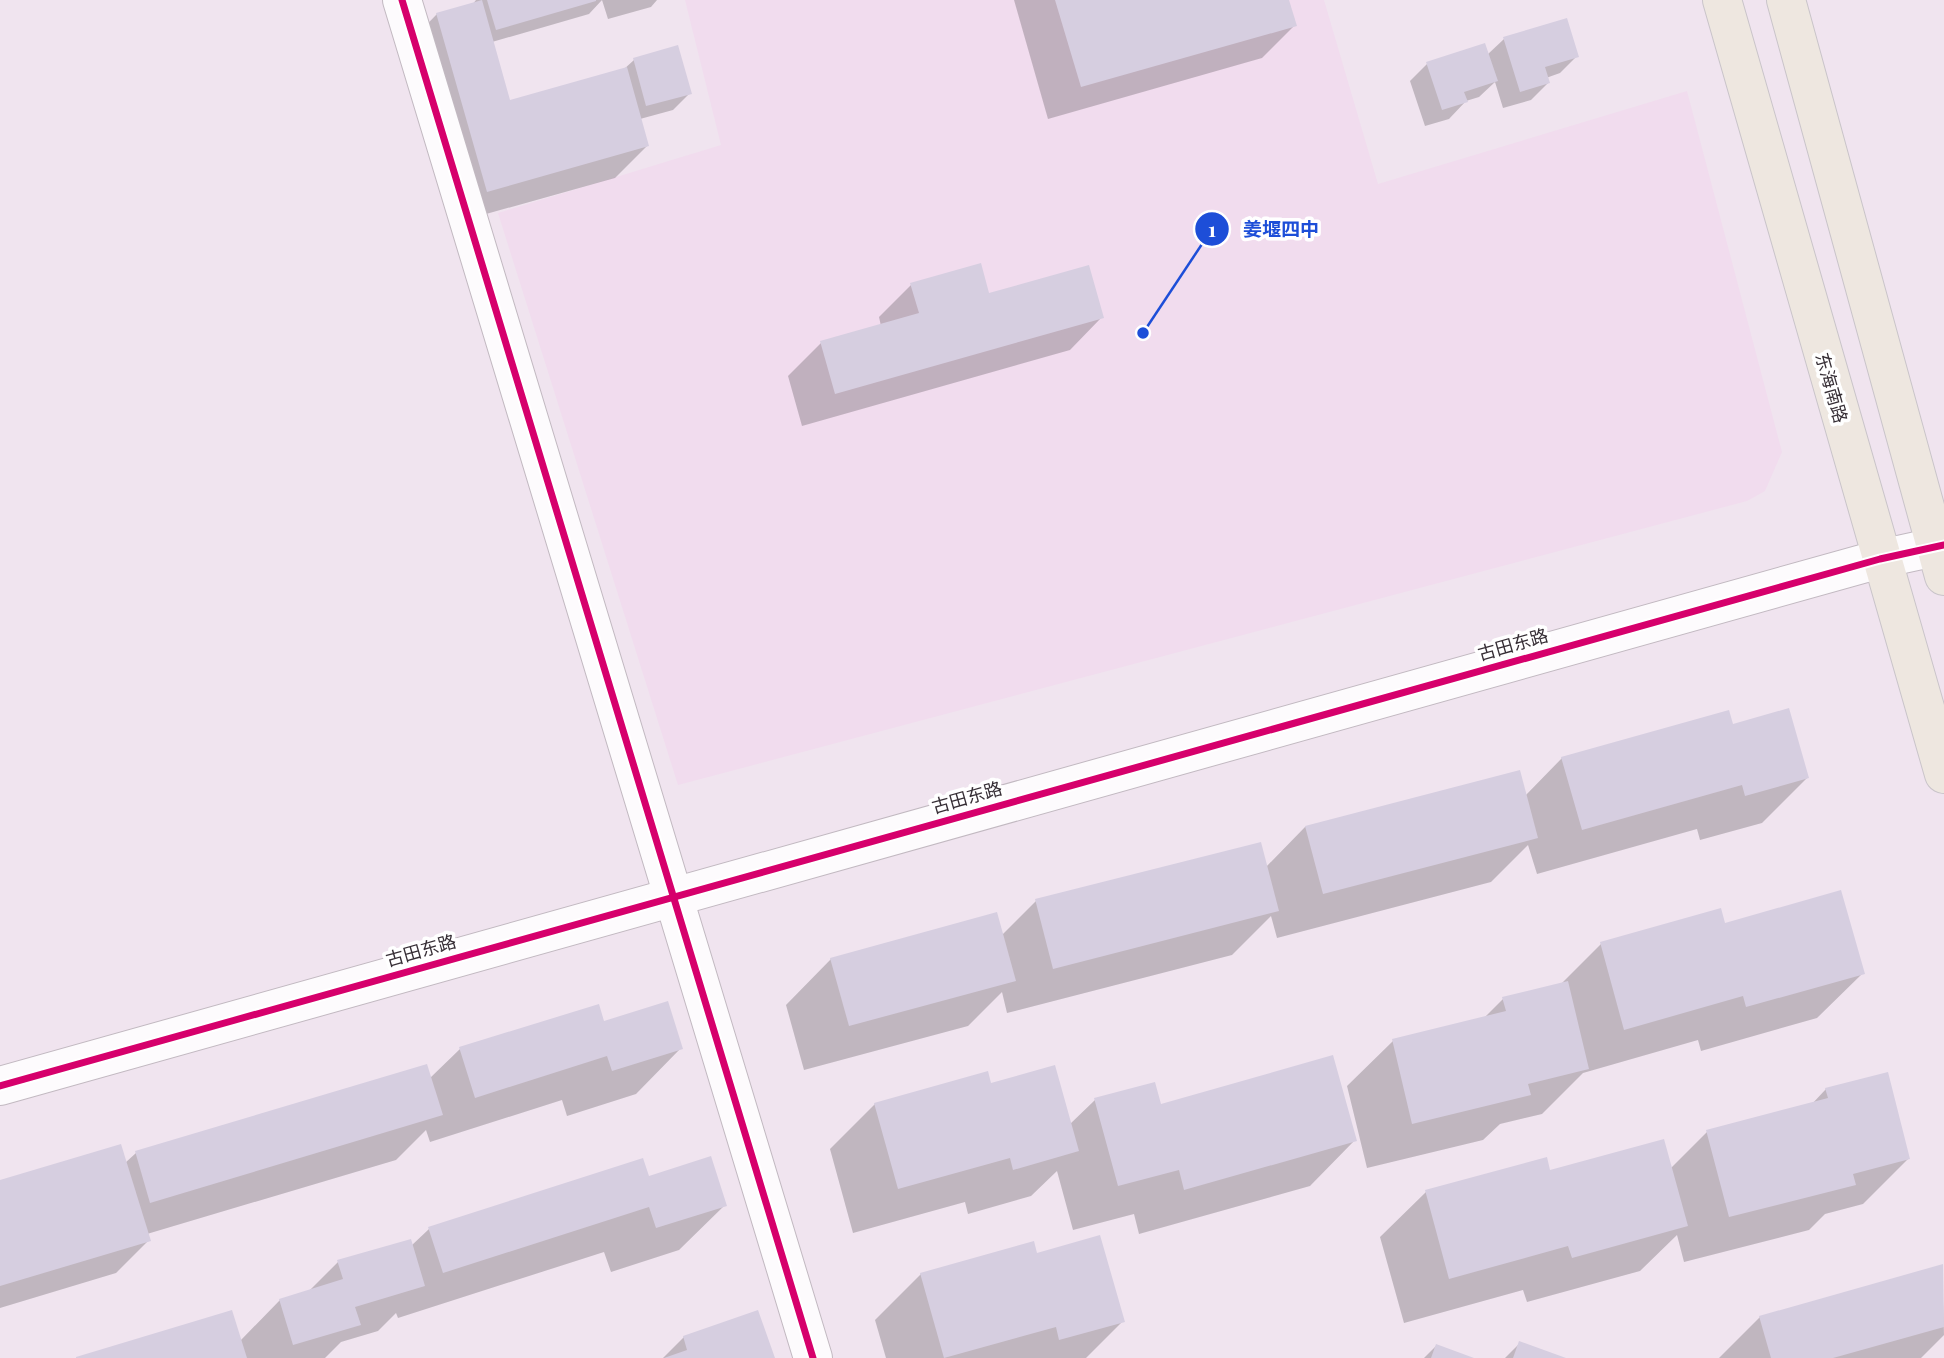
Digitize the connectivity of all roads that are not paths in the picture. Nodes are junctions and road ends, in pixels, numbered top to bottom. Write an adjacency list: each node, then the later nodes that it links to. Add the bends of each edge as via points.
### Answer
1 (402, 0): 7 (street)
2 (1722, 0): 5 (main road, 东海南路)
3 (1786, 0): 4 (main road)
4 (1941, 556): 5 (street, 古田东路)
5 (1880, 559): 6 (main road, 东海南路); 7 (street, 古田东路)
6 (1944, 774)
7 (672, 897): 8 (street, 古田东路); 9 (street)
8 (0, 1086)
9 (813, 1358)

